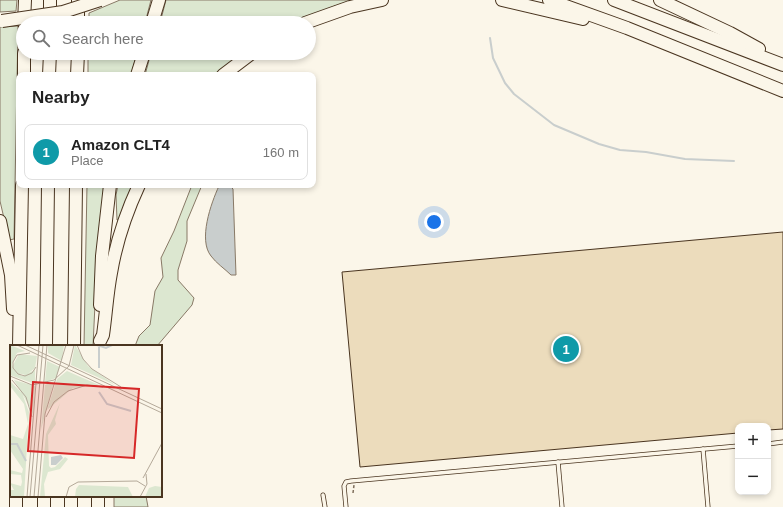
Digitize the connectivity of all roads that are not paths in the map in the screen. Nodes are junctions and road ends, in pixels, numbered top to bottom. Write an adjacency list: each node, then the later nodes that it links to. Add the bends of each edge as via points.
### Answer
1 (25, 0): 11 (highway)
2 (50, 0): 13 (highway)
3 (78, 0): 14 (highway)
4 (100, 0): 12 (highway, bridge, via 63,12)
5 (159, 0): 15 (highway)
6 (382, 0): 17 (highway, via 350,7)
7 (502, 0): 19 (highway)
8 (550, 0): 19 (highway)
9 (614, 0): 25 (highway)
10 (660, 0): 25 (highway, via 730,33)
11 (24, 16)
12 (35, 16)
13 (50, 16)
14 (78, 16)
15 (154, 16)
16 (16, 19): 18 (highway, bridge)
17 (316, 19)
18 (1, 21)
19 (626, 28): 31 (highway)
20 (24, 60): 26 (highway)
21 (50, 60): 27 (highway)
22 (78, 60): 28 (highway)
23 (142, 60): 29 (highway)
24 (243, 60): 30 (highway)
25 (783, 64)
26 (24, 72)
27 (49, 72)
28 (77, 72)
29 (138, 72)
30 (228, 72)
31 (783, 91)
32 (22, 188): 40 (highway)
33 (48, 188): 41 (highway)
34 (76, 188): 42 (highway)
35 (110, 188): 38 (highway, via 102,256)
36 (138, 188): 38 (highway, via 124,220 115,252)
37 (0, 221): 39 (highway, via 11,275)
38 (100, 344)
39 (15, 345)
40 (19, 345)
41 (46, 345)
42 (74, 345)
43 (783, 442): 44 (lane)
44 (771, 444)
45 (735, 446): 46 (lane)
46 (703, 449): 47 (lane); 54 (lane)
47 (558, 462): 52 (lane, via 351,480 344,486); 53 (lane)
48 (323, 495): 51 (lane)
49 (72, 497): 50 (highway)
50 (71, 507)
51 (325, 507)
52 (346, 507)
53 (562, 507)
54 (708, 507)

